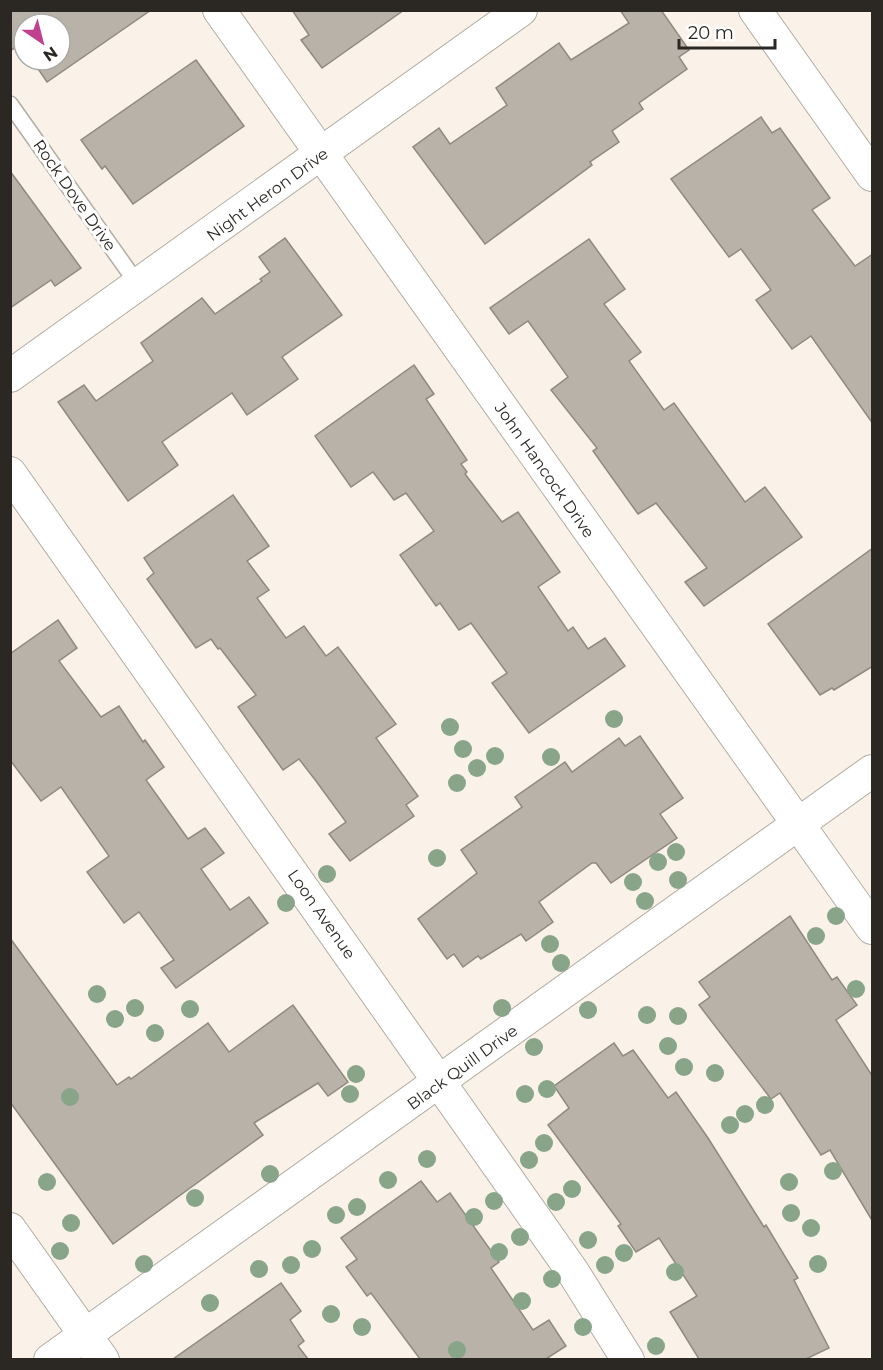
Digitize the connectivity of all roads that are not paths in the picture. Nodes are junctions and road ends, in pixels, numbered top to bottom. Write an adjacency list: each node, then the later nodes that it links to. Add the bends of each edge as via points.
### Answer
1 (219, 10): 5 (street, John Hancock Drive)
2 (755, 10): 6 (street)
3 (504, 16): 5 (street, Night Heron Drive)
4 (11, 106): 7 (lane, Rock Dove Drive)
5 (321, 156): 7 (street, Night Heron Drive); 11 (street, John Hancock Drive)
6 (873, 175)
7 (138, 286): 8 (street, Night Heron Drive)
8 (10, 376)
9 (10, 473): 13 (street, Loon Avenue)
10 (873, 771): 11 (street, Black Quill Drive)
11 (798, 825): 12 (street, John Hancock Drive); 13 (street, Black Quill Drive)
12 (873, 928)
13 (440, 1083): 15 (street, Black Quill Drive); 18 (street, Loon Avenue, via 573,1272)
14 (10, 1229): 15 (street)
15 (84, 1335): 16 (street, Black Quill Drive); 17 (street)
16 (50, 1359)
17 (102, 1359)
18 (628, 1359)

